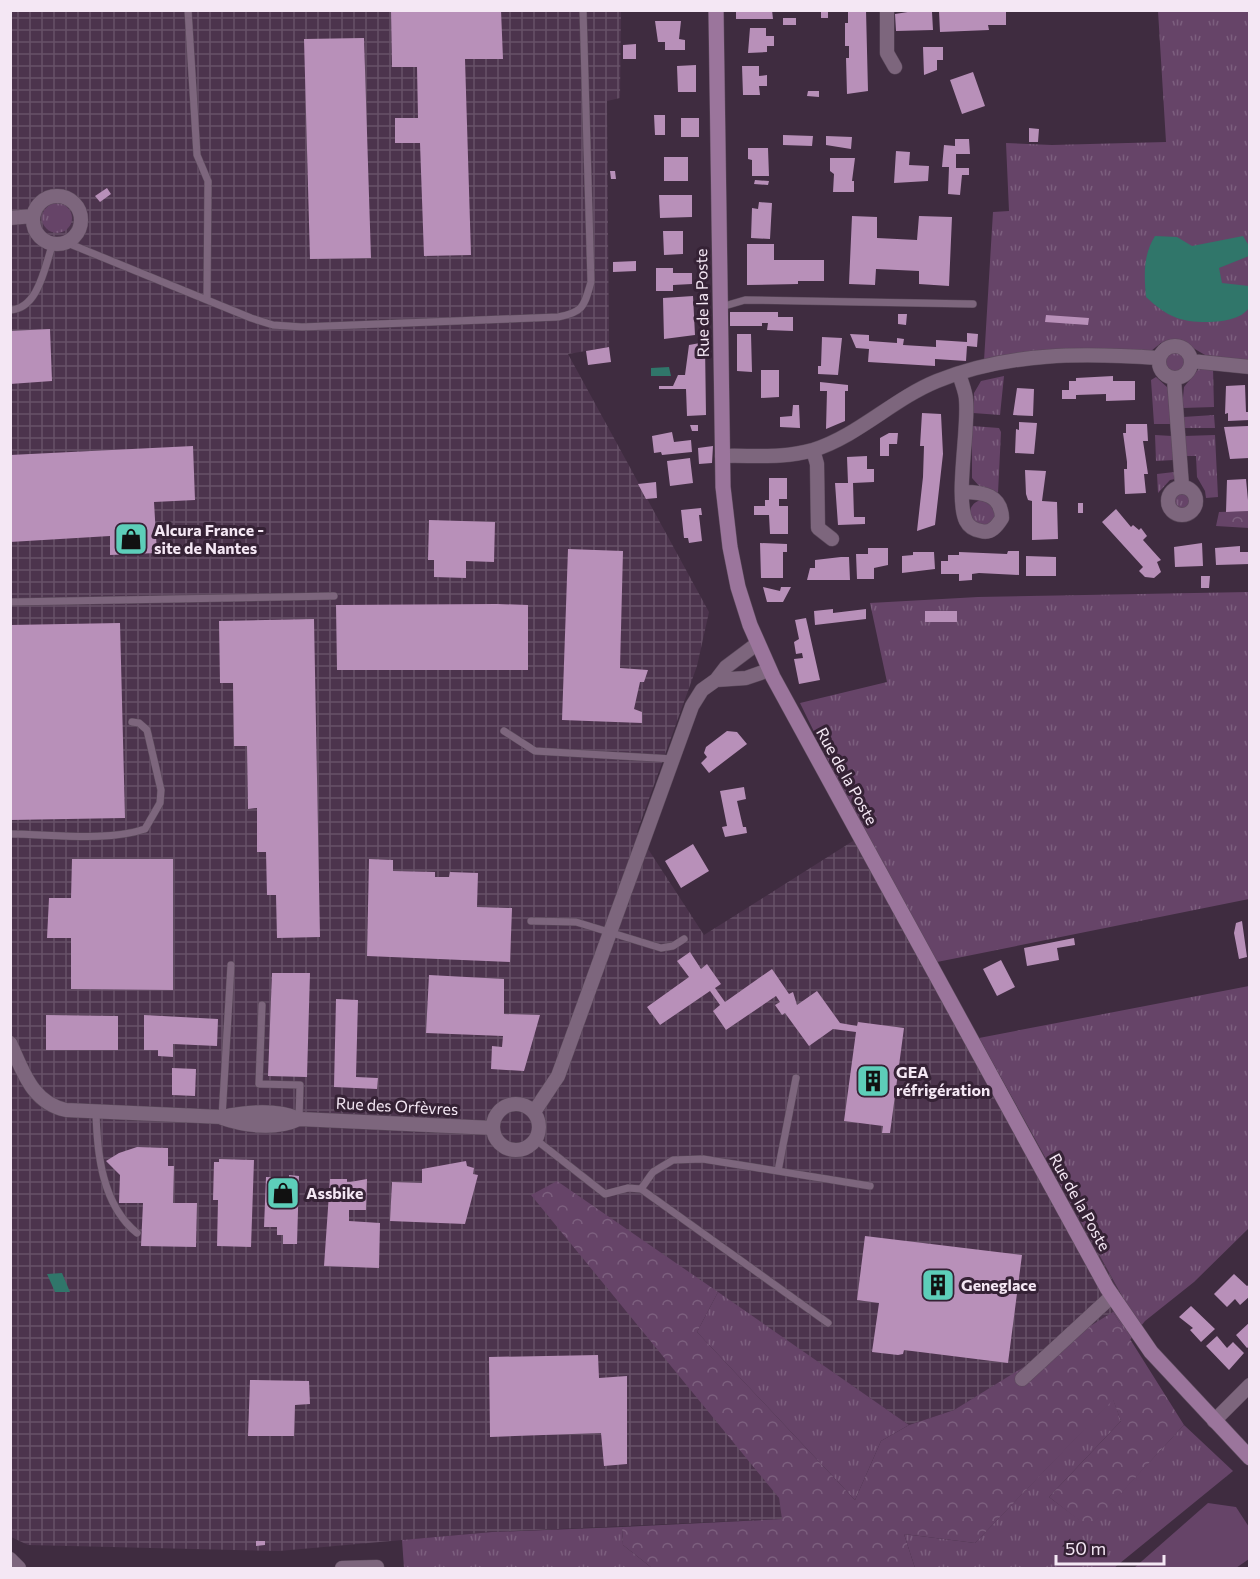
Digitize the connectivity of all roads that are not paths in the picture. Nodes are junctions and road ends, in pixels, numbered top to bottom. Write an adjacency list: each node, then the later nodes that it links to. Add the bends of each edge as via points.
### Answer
1 (188, 10): 9 (lane, via 197,155 207,181)
2 (584, 10): 9 (lane, via 591,282 584,305 576,314 302,327 273,325)
3 (716, 10): 11 (street, Rue de la Poste)
4 (887, 10): 5 (street, via 887,53)
5 (895, 67)
6 (33, 216): 7 (street); 8 (street, via 36,232); 8 (street, via 40,203 53,196 74,203 81,217 80,225 72,238)
7 (10, 218)
8 (59, 243): 9 (lane); 12 (lane, via 34,298 19,310)
9 (207, 300)
10 (973, 304): 11 (lane, via 745,300)
11 (721, 308): 19 (street, Rue de la Poste)
12 (10, 310)
13 (1158, 358): 14 (street, via 1173,345 1183,348); 16 (street, via 1050,356 981,366); 17 (street, via 1160,370)
14 (1191, 361): 15 (street); 17 (street, via 1184,376)
15 (1250, 367)
16 (959, 374): 18 (street, via 915,391); 21 (street, via 966,399)
17 (1174, 379): 20 (street)
18 (813, 450): 19 (street, via 775,457); 22 (street, via 817,464 818,528)
19 (722, 456): 25 (street, Rue de la Poste, via 733,567)
20 (1182, 486)
21 (963, 492)
22 (832, 538)
23 (334, 596): 24 (lane)
24 (10, 602)
25 (758, 644): 26 (street, Rue de la Poste); 27 (street, via 736,657)
26 (769, 670): 27 (street, via 746,678); 49 (street, Rue de la Poste)
27 (716, 681): 30 (street, via 697,698)
28 (132, 722): 31 (lane, via 147,730 161,790 160,803 145,829 109,835)
29 (504, 731): 30 (lane, via 535,751)
30 (673, 759): 33 (street)
31 (10, 834)
32 (531, 921): 33 (lane, via 576,922)
33 (610, 932): 34 (lane, via 662,948); 40 (street, via 558,1076)
34 (684, 939)
35 (231, 965): 41 (lane)
36 (262, 1005): 42 (lane, via 259,1084 300,1085)
37 (10, 1043): 39 (street, Rue des Orfèvres, via 27,1083 51,1105)
38 (796, 1077): 45 (lane)
39 (96, 1112): 41 (street, Rue des Orfèvres); 48 (lane, via 101,1167 114,1203)
40 (534, 1112): 43 (street, via 522,1105 508,1105 497,1114); 44 (street, via 539,1125)
41 (222, 1118): 42 (street, Rue des Orfèvres, via 252,1125 287,1125)
42 (299, 1119): 43 (street, Rue des Orfèvres)
43 (494, 1128): 44 (street, via 498,1141 510,1149 524,1148)
44 (535, 1139): 47 (lane, via 605,1194)
45 (778, 1171): 46 (lane); 47 (lane, via 703,1160 673,1160 653,1172)
46 (870, 1186)
47 (641, 1189): 50 (lane)
48 (137, 1233)
49 (1112, 1296): 51 (street); 53 (street, Rue de la Poste, via 1151,1352)
50 (828, 1323)
51 (1023, 1379)
52 (1250, 1385): 53 (street)
53 (1214, 1421): 54 (street, Rue de la Poste)
54 (1250, 1458)
55 (10, 1559): 57 (street)
56 (377, 1567): 58 (street)
57 (19, 1569)
58 (342, 1569)

